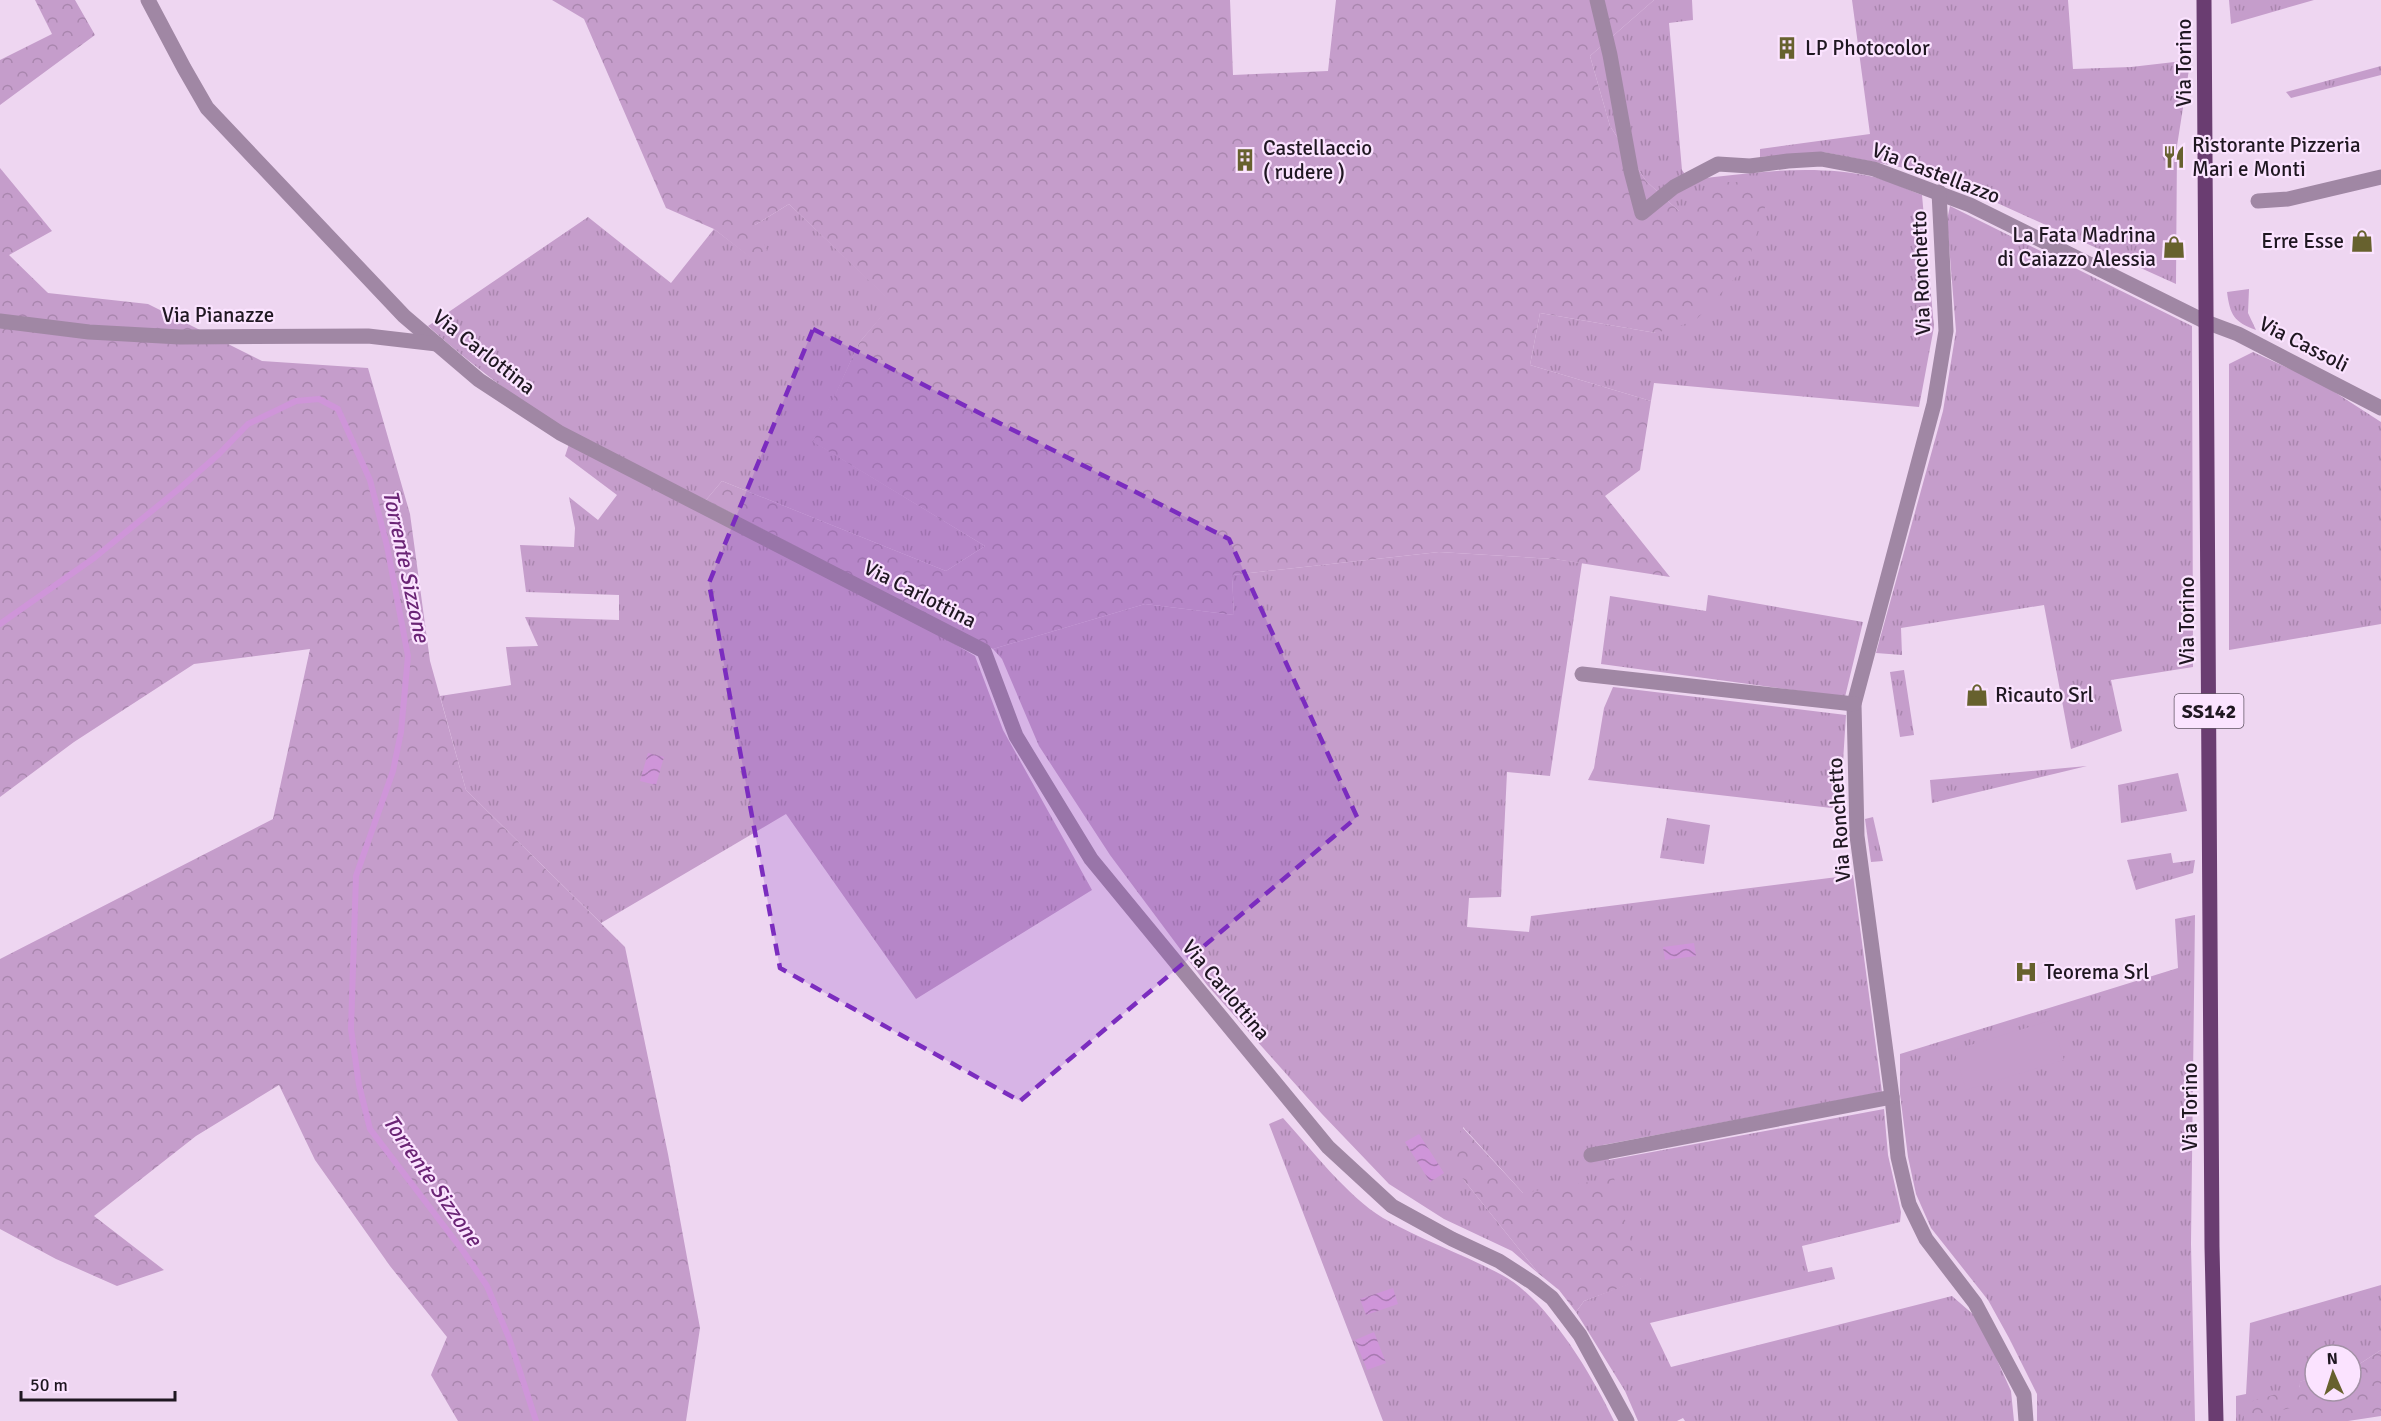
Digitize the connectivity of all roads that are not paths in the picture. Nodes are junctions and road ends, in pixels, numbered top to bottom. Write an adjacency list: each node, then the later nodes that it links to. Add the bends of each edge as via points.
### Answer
1 (148, 0): 9 (street, Via Carlottina, via 207,108 404,316)
2 (1597, 0): 5 (street, Via Castellazzo, via 1642,213 1674,187 1718,164 1750,166 1821,159 1874,169)
3 (2204, 0): 8 (main road, Via Torino / SS142)
4 (2381, 177): 6 (street, via 2288,199)
5 (1939, 192): 8 (street, Via Castellazzo); 12 (street, Via Ronchetto, via 1946,331 1938,383)
6 (2258, 201)
7 (0, 321): 9 (street, Via Pianazze, via 180,337 368,336)
8 (2206, 322): 10 (street, Via Cassoli, via 2238,334); 17 (main road, Via Torino / SS142)
9 (436, 344): 15 (street, Via Carlottina, via 479,380 560,433 984,651 1016,736 1091,860 1328,1147 1392,1206 1499,1261 1552,1298 1580,1335)
10 (2381, 408)
11 (1582, 674): 12 (street)
12 (1854, 704): 13 (street, Via Ronchetto, via 1857,836)
13 (1892, 1097): 14 (street); 16 (street, Via Ronchetto, via 1898,1157 1909,1204 1926,1239 1975,1303 2024,1395)
14 (1591, 1155)
15 (1627, 1421)
16 (2026, 1421)
17 (2216, 1421)

